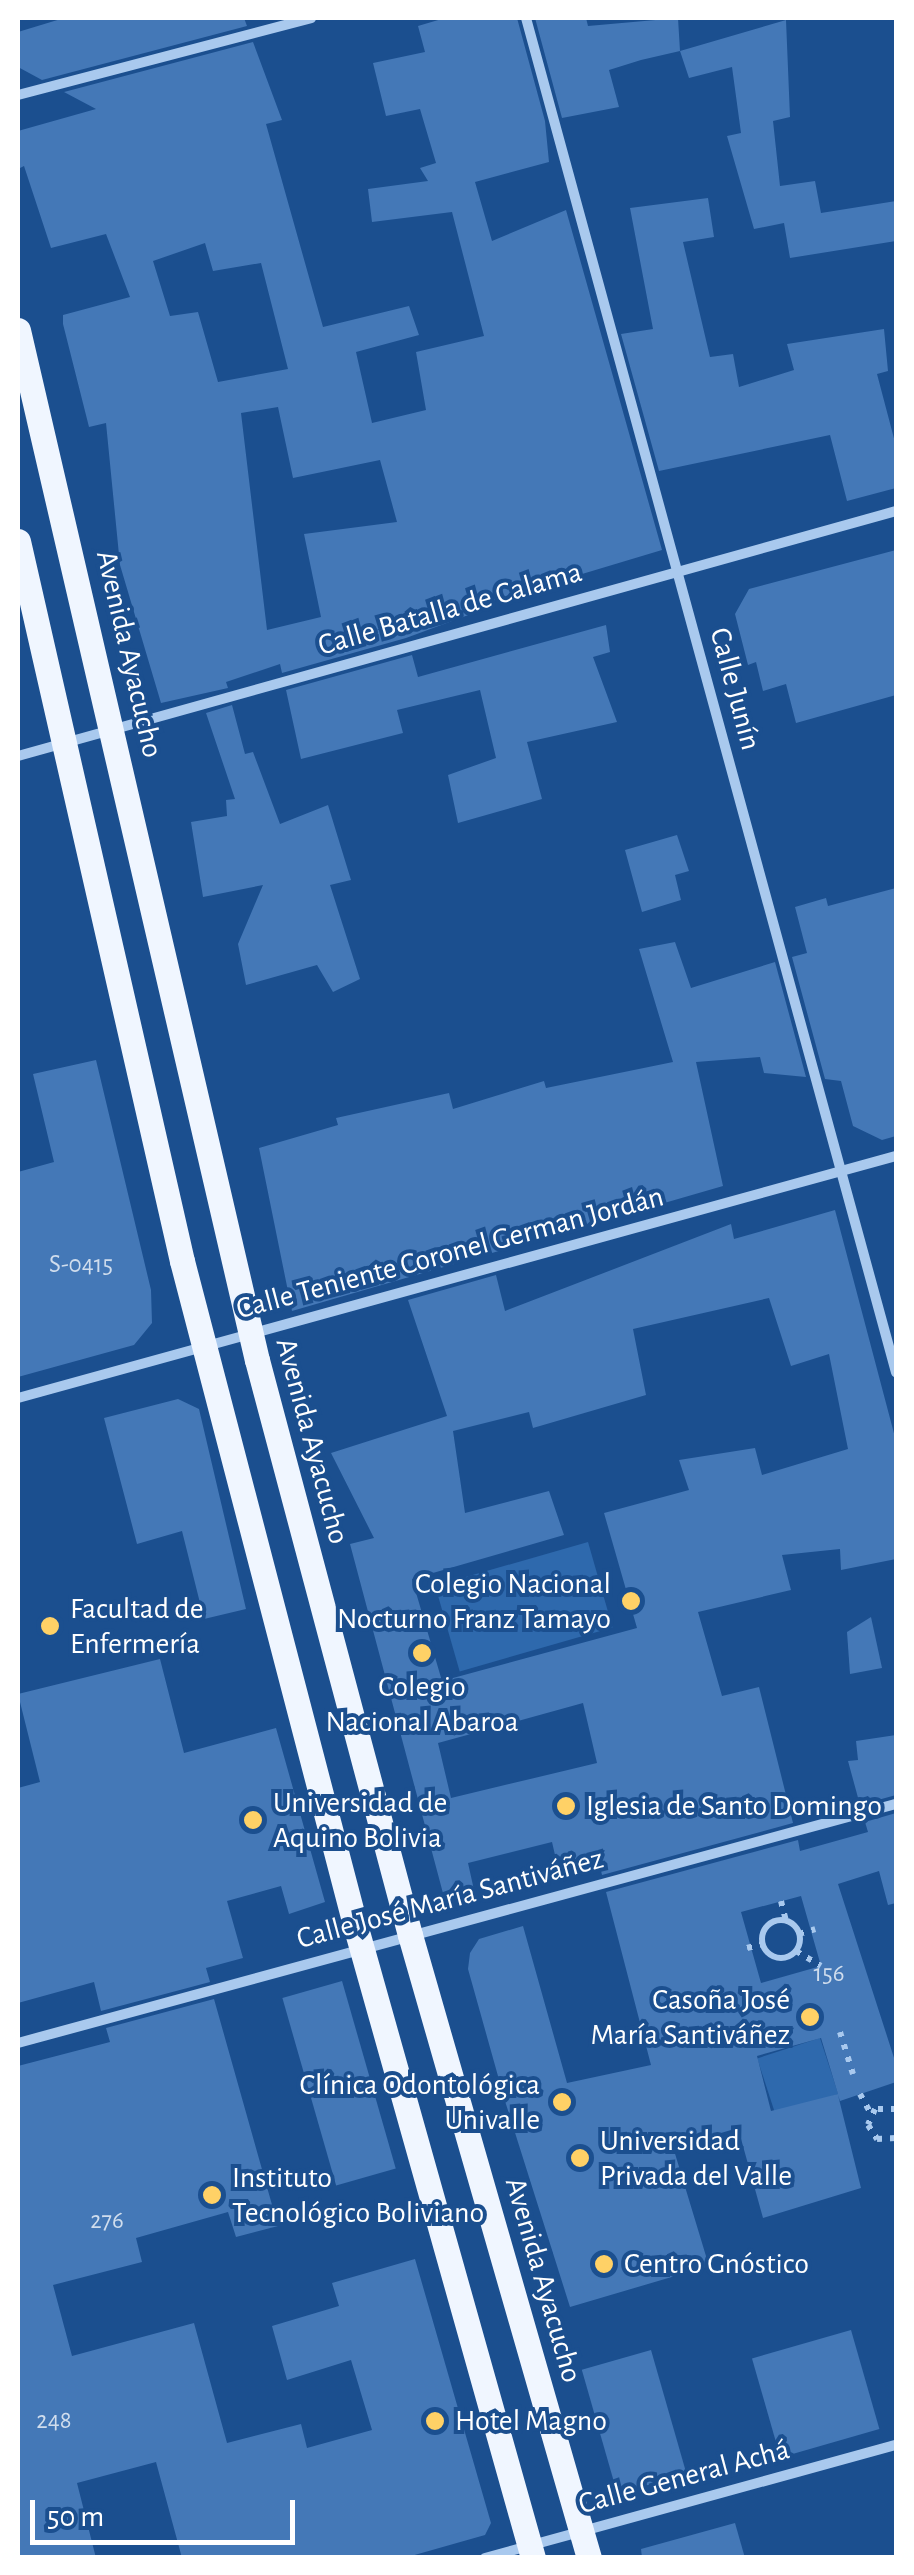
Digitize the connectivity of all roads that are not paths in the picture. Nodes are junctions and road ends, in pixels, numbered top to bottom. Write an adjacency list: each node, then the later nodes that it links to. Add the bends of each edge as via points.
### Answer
1 (311, 18): 3 (street)
2 (526, 18): 7 (street, Calle Junín)
3 (18, 95)
4 (18, 330): 8 (main road, Avenida Ayacucho)
5 (896, 511): 7 (street, Calle Batalla de Calama)
6 (18, 541): 9 (main road)
7 (678, 569): 8 (street, Calle Batalla de Calama); 12 (street, Calle Junín)
8 (114, 731): 9 (street, Calle Batalla de Calama); 13 (main road, Avenida Ayacucho)
9 (64, 744): 10 (street, Calle Batalla de Calama); 14 (main road)
10 (18, 756)
11 (896, 1156): 12 (street, Calle Teniente Coronel German Jordán)
12 (842, 1171): 13 (street, Calle Teniente Coronel German Jordán); 15 (street, Calle Junín)
13 (250, 1334): 14 (street, Calle Teniente Coronel German Jordán); 18 (main road, Avenida Ayacucho)
14 (204, 1346): 16 (street, Calle Teniente Coronel German Jordán); 19 (main road)
15 (896, 1372)
16 (18, 1398)
17 (896, 1804): 18 (street, Calle José María Santiváñez)
18 (410, 1935): 19 (street, Calle José María Santiváñez); 22 (main road, Avenida Ayacucho)
19 (361, 1948): 20 (street, Calle José María Santiváñez); 23 (main road)
20 (18, 2044)
21 (896, 2445): 22 (street, Calle General Achá)
22 (581, 2530): 23 (street, Calle General Achá); 25 (main road, Avenida Ayacucho)
23 (531, 2552): 24 (street, Calle General Achá)
24 (486, 2558)
25 (589, 2558)

